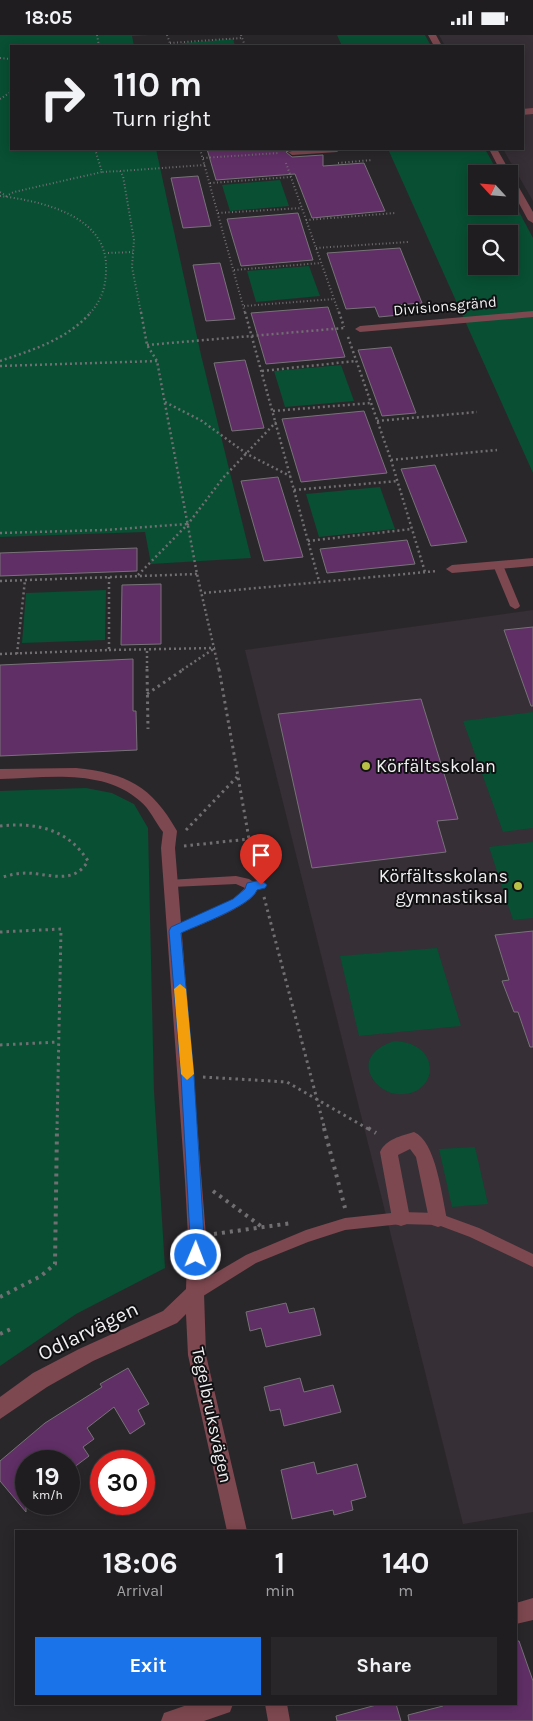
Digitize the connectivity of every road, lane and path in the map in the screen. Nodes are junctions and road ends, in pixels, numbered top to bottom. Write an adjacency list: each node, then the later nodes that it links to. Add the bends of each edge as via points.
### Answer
1 (167, 35): 3 (path)
2 (242, 36): 3 (path)
3 (170, 43)
4 (95, 150): 14 (path)
5 (200, 150): 10 (path)
6 (284, 150): 9 (path)
7 (321, 150): 9 (street)
8 (494, 150): 12 (street)
9 (290, 152): 10 (path); 15 (path)
10 (203, 157): 11 (path)
11 (205, 165): 13 (path); 16 (path)
12 (502, 165)
13 (120, 171): 14 (path); 27 (path, via 134,240)
14 (102, 172): 17 (path, via 14,191 6,196)
15 (291, 177): 16 (path); 20 (path)
16 (210, 183): 21 (path)
17 (0, 192)
18 (518, 193): 24 (street)
19 (0, 196): 28 (path, via 56,208 80,220 98,237)
20 (302, 207): 21 (path); 23 (path)
21 (218, 213): 30 (path)
22 (395, 213): 23 (path)
23 (306, 220): 26 (path)
24 (533, 220)
25 (408, 242): 26 (path)
26 (316, 248): 29 (path)
27 (133, 252): 28 (path); 37 (path, via 132,267)
28 (108, 253): 38 (path, via 105,286 95,307 75,327 45,346)
29 (321, 263): 30 (path); 31 (path)
30 (234, 270): 32 (path)
31 (334, 299): 32 (path); 34 (path)
32 (244, 305): 36 (path)
33 (533, 314): 35 (street, Divisionsgränd)
34 (344, 328): 35 (path); 36 (path); 40 (path)
35 (360, 329)
36 (252, 337): 37 (path); 42 (path)
37 (147, 345): 39 (path)
38 (0, 361)
39 (157, 361): 41 (path); 43 (path)
40 (356, 361): 42 (path); 44 (path)
41 (0, 366)
42 (262, 371): 45 (path)
43 (165, 402): 50 (path, via 202,421); 55 (path)
44 (371, 403): 45 (path); 47 (path)
45 (273, 411): 48 (path)
46 (477, 412): 47 (path)
47 (377, 421): 51 (path)
48 (276, 422): 50 (path); 52 (path)
49 (497, 449): 51 (path)
50 (247, 454): 52 (path); 55 (path, via 223,478)
51 (391, 460): 53 (path)
52 (291, 477): 54 (path)
53 (398, 481): 54 (path); 56 (path)
54 (294, 490): 58 (path)
55 (188, 524): 57 (path); 63 (path); 64 (path)
56 (412, 529): 58 (path); 62 (path)
57 (0, 533)
58 (308, 541): 68 (path)
59 (533, 562): 60 (street)
60 (498, 565): 61 (street); 70 (lane)
61 (452, 569): 62 (path)
62 (425, 572): 68 (path)
63 (197, 574): 64 (path); 69 (path)
64 (138, 575): 65 (path)
65 (109, 576): 66 (path); 72 (path)
66 (26, 580): 67 (path); 74 (path)
67 (0, 581)
68 (319, 581): 69 (path)
69 (204, 593): 71 (path)
70 (515, 606)
71 (215, 648): 73 (path); 76 (path); 79 (path)
72 (110, 650): 73 (path); 74 (path)
73 (147, 651): 76 (path)
74 (17, 653): 75 (path)
75 (0, 654)
76 (148, 694): 77 (path)
77 (148, 729)
78 (0, 774): 82 (street, Tegelbruksvägen, via 82,773 128,786 146,798 170,831)
79 (237, 776): 81 (path); 82 (path)
80 (0, 826): 83 (path, via 38,827 60,835 79,847 88,861 79,874 62,878 19,873)
81 (249, 839): 82 (path); 85 (path)
82 (168, 848): 84 (street, Tegelbruksvägen)
83 (0, 878)
84 (172, 883): 85 (lane, via 236,880); 86 (street, Tegelbruksvägen)
85 (256, 885): 86 (lane, via 237,902); 91 (path)
86 (175, 931): 99 (street, Tegelbruksvägen)
87 (0, 932): 88 (path, via 61,929)
88 (58, 1042): 89 (path); 102 (path, via 55,1264 41,1276)
89 (0, 1045)
90 (202, 1077): 91 (path, via 286,1082)
91 (317, 1100): 92 (path); 94 (path)
92 (376, 1133)
93 (213, 1185): 98 (path, via 214,1193)
94 (347, 1215)
95 (401, 1217): 96 (lane); 96 (street, via 390,1152 402,1143 414,1140 424,1155); 101 (lane, via 345,1224 306,1236 251,1259)
96 (438, 1219): 100 (lane, via 474,1232)
97 (300, 1222): 98 (path)
98 (262, 1227): 99 (path)
99 (197, 1236): 101 (street, Tegelbruksvägen)
100 (533, 1261)
101 (194, 1293): 105 (street, Odlarvägen, via 170,1317 86,1355 40,1380); 106 (street, Tegelbruksvägen, via 197,1355)
102 (0, 1297)
103 (11, 1329): 104 (path)
104 (0, 1334)
105 (0, 1409)
106 (237, 1530)
107 (533, 1609): 108 (street)
108 (517, 1614)
109 (219, 1705): 111 (street)
110 (276, 1705): 112 (street)
111 (172, 1721)
112 (279, 1721)

